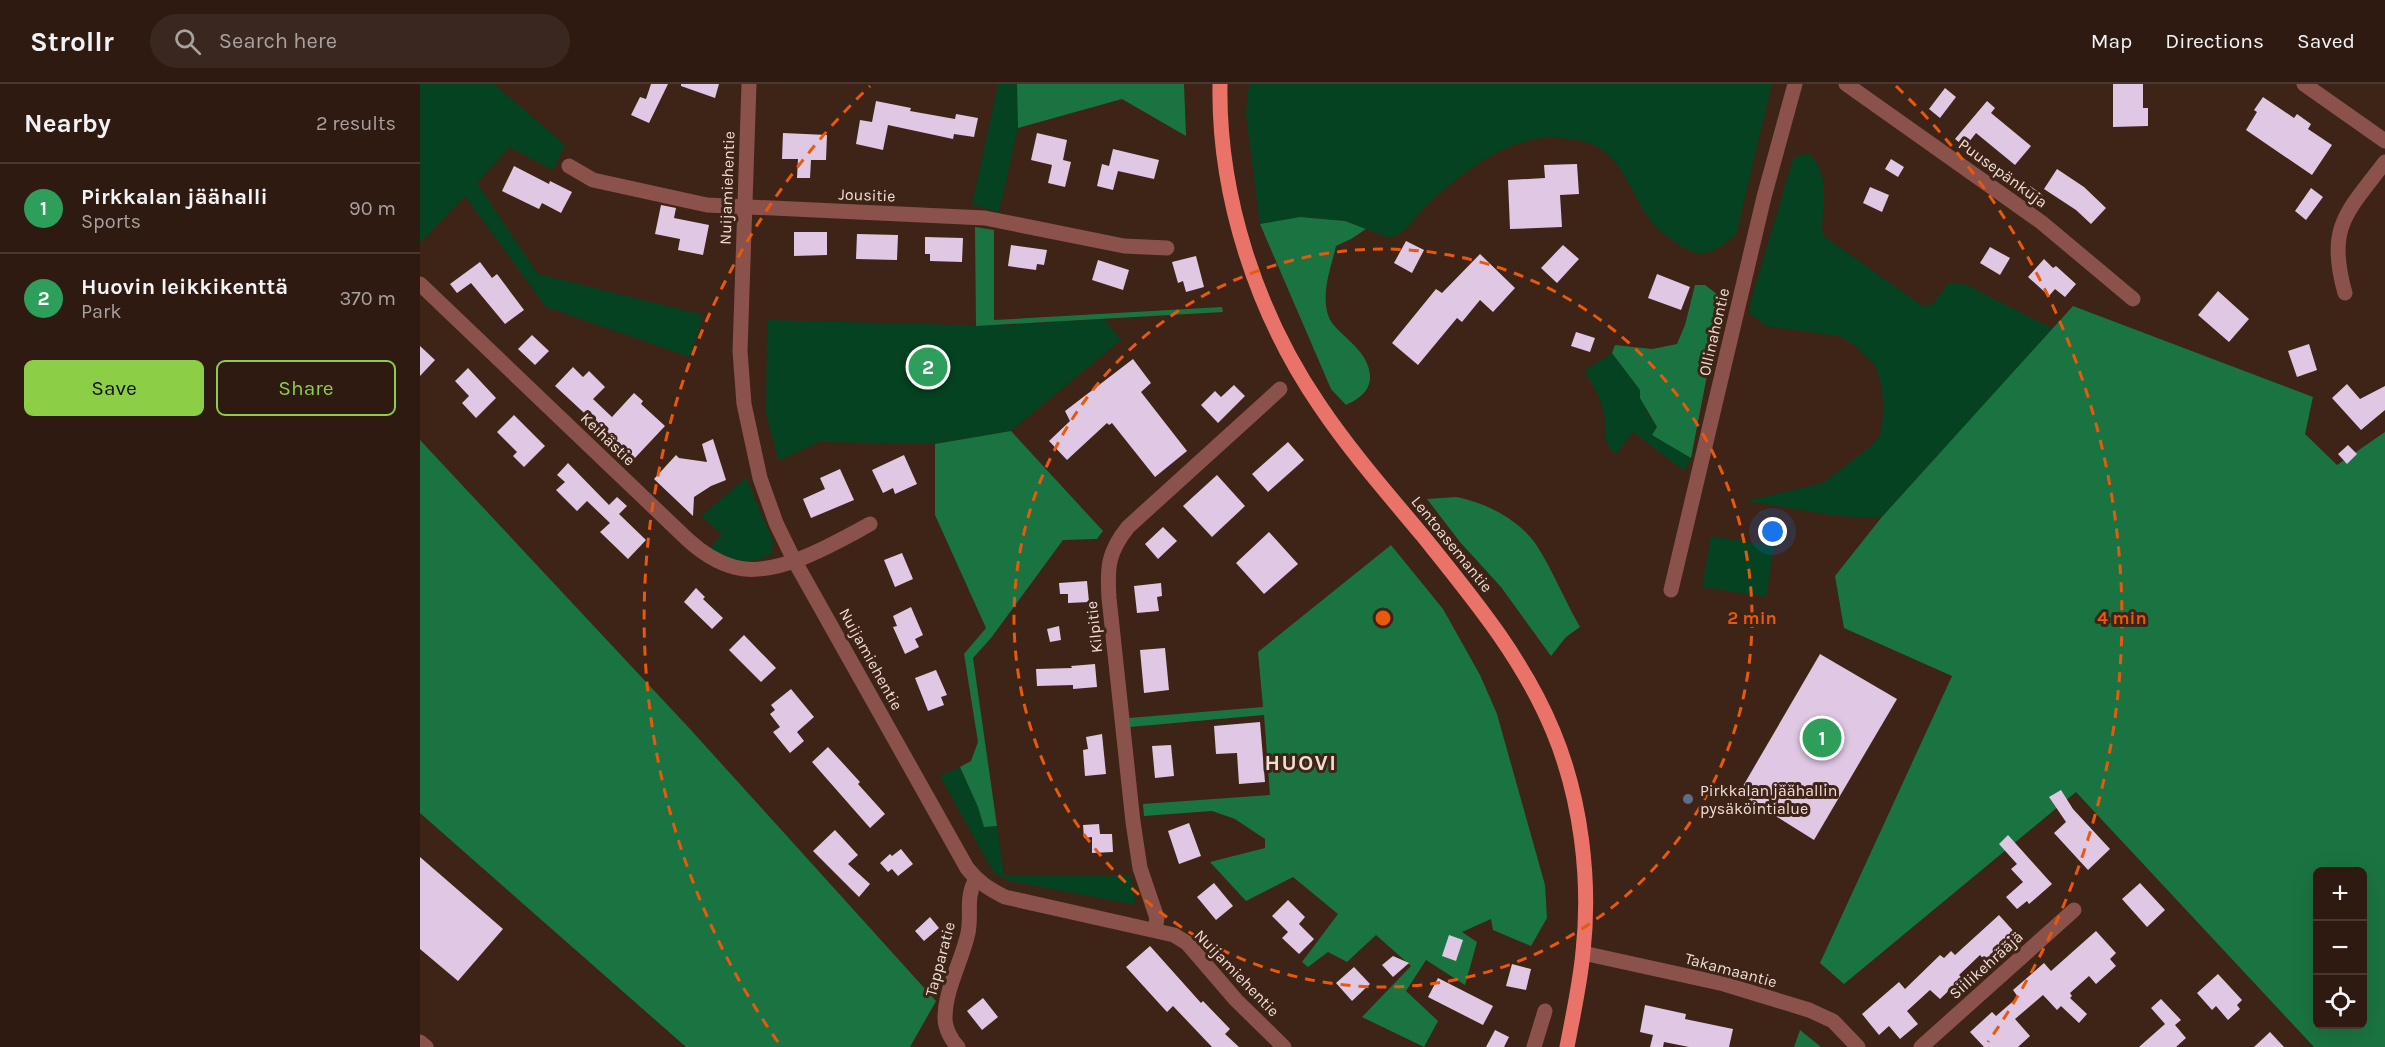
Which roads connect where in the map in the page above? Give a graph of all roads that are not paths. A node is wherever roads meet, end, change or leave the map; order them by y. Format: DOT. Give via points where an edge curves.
graph roads {
  1 [pos="749,84"];
  2 [pos="1220,84"];
  3 [pos="1795,84"];
  4 [pos="1846,84"];
  5 [pos="2304,84"];
  6 [pos="2385,141"];
  7 [pos="2385,162"];
  8 [pos="569,166"];
  9 [pos="744,208"];
  10 [pos="1167,248"];
  11 [pos="420,284"];
  12 [pos="2345,293"];
  13 [pos="2133,299"];
  14 [pos="1280,389"];
  15 [pos="870,524"];
  16 [pos="794,560"];
  17 [pos="1671,590"];
  18 [pos="976,879"];
  19 [pos="2074,910"];
  20 [pos="1155,930"];
  21 [pos="1583,953"];
  22 [pos="1545,1011"];
  23 [pos="420,1042"];
  24 [pos="426,1047"];
  25 [pos="958,1047"];
  26 [pos="1284,1047"];
  27 [pos="1534,1047"];
  28 [pos="1568,1047"];
  29 [pos="1857,1047"];
  30 [pos="1921,1047"];
  1 -- 9 [label="street, Nuijamiehentie"];
  2 -- 21 [label="main road, Lentoasemantie" via="1225,154 1241,234 1290,356 1333,424 1493,624 1554,732 1584,853"];
  3 -- 17 [label="street, Ollinahontie" via="1761,209"];
  4 -- 13 [label="street, Puusepänkuja" via="2041,222"];
  5 -- 6 [label="street"];
  7 -- 12 [label="street" via="2352,204 2338,235 2338,270"];
  8 -- 9 [label="street, Jousitie" via="593,180 707,206"];
  9 -- 10 [label="street, Jousitie" via="985,218 1124,246"];
  9 -- 16 [label="street, Nuijamiehentie" via="740,351 746,417 765,493"];
  11 -- 16 [label="street, Keihästie" via="706,555 737,568 773,566"];
  14 -- 20 [label="street, Kilpitie" via="1128,528 1113,549 1109,563 1109,598 1133,822 1140,868 1157,918"];
  15 -- 16 [label="street, Keihästie"];
  16 -- 18 [label="street, Nuijamiehentie"];
  18 -- 20 [label="street, Nuijamiehentie" via="1005,897"];
  18 -- 25 [label="street, Tapparatie" via="969,890 968,934 945,1016"];
  19 -- 30 [label="street, Siilikehrääjä"];
  20 -- 26 [label="street, Nuijamiehentie" via="1187,943 1236,1000"];
  21 -- 28 [label="main road, Lentoasemantie"];
  21 -- 29 [label="street, Takamaantie" via="1724,984 1809,1010 1833,1021"];
  22 -- 27 [label="street"];
  23 -- 24 [label="street"];
}
